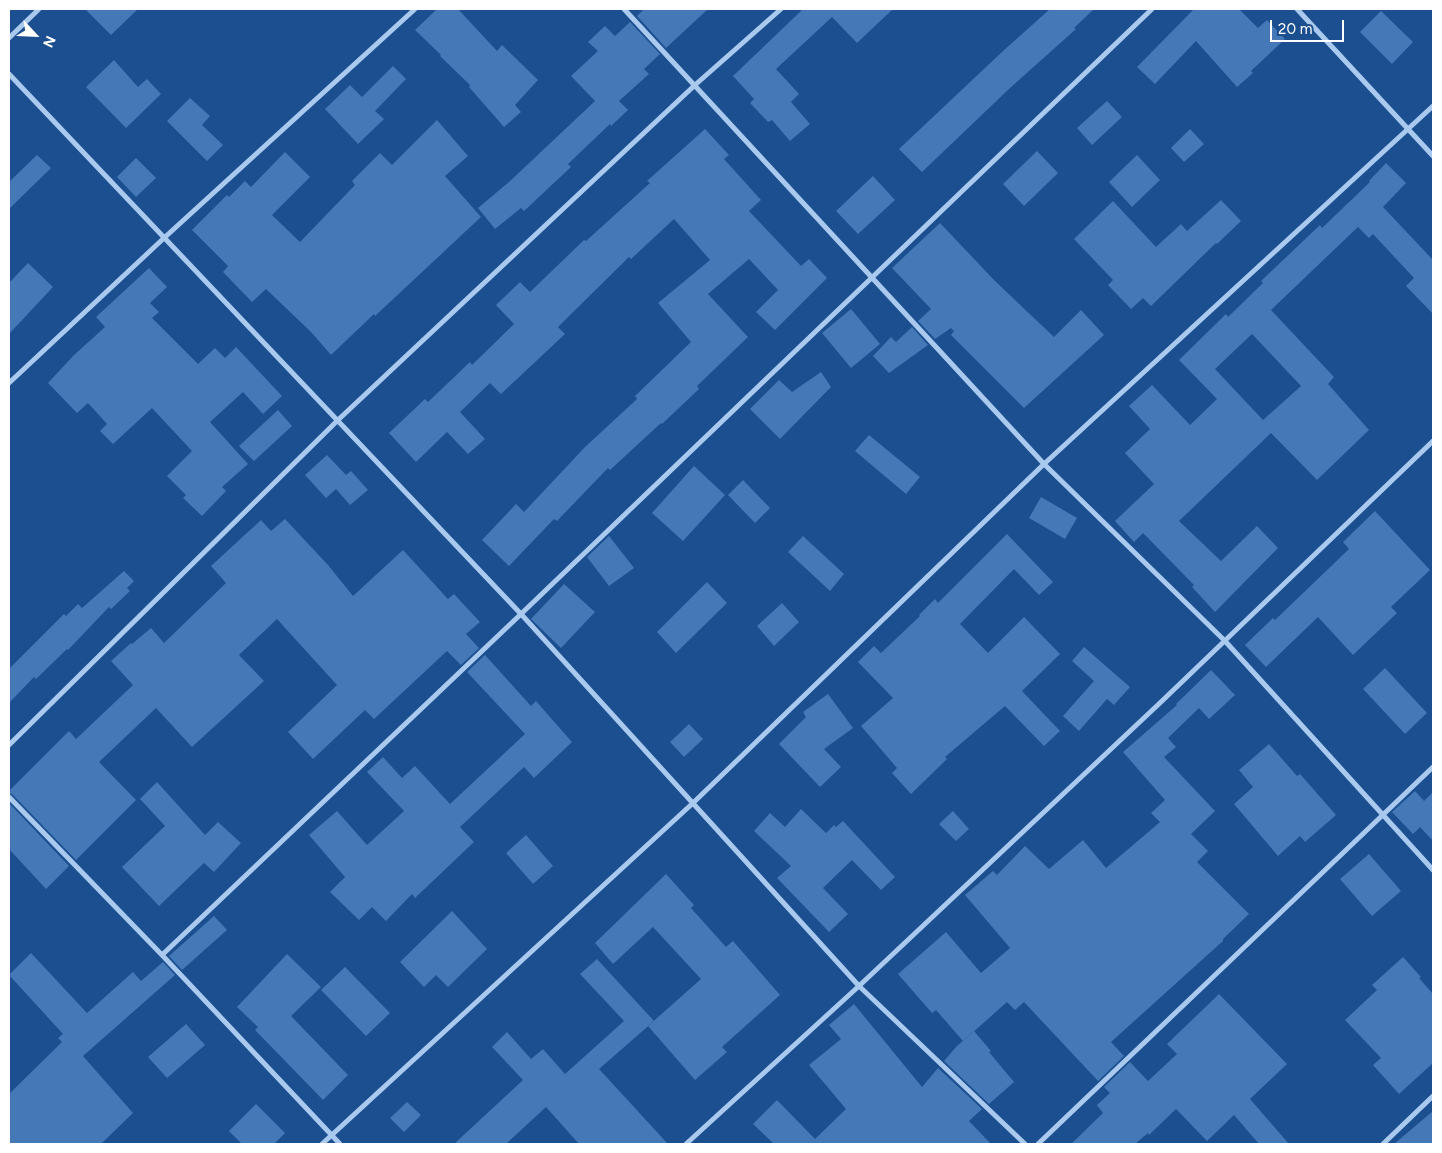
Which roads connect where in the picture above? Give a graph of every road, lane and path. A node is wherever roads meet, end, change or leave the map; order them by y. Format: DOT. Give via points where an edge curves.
graph roads {
  1 [pos="39,9"];
  2 [pos="415,9"];
  3 [pos="624,9"];
  4 [pos="781,9"];
  5 [pos="1152,9"];
  6 [pos="1297,9"];
  7 [pos="9,38"];
  8 [pos="9,74"];
  9 [pos="695,85"];
  10 [pos="1433,106"];
  11 [pos="1409,130"];
  12 [pos="1433,156"];
  13 [pos="164,238"];
  14 [pos="870,277"];
  15 [pos="9,384"];
  16 [pos="338,420"];
  17 [pos="1433,441"];
  18 [pos="1044,464"];
  19 [pos="521,614"];
  20 [pos="1225,641"];
  21 [pos="9,745"];
  22 [pos="1433,767"];
  23 [pos="9,797"];
  24 [pos="693,803"];
  25 [pos="1383,814"];
  26 [pos="1433,870"];
  27 [pos="162,955"];
  28 [pos="859,986"];
  29 [pos="1433,1096"];
  30 [pos="331,1135"];
  31 [pos="322,1144"];
  32 [pos="340,1144"];
  33 [pos="686,1144"];
  34 [pos="1025,1144"];
  35 [pos="1038,1144"];
  36 [pos="1383,1144"];
  1 -- 7 [label="street"];
  2 -- 13 [label="street"];
  3 -- 9 [label="street"];
  4 -- 9 [label="street"];
  5 -- 14 [label="street"];
  6 -- 11 [label="street"];
  8 -- 13 [label="street"];
  9 -- 14 [label="street"];
  9 -- 16 [label="street"];
  10 -- 11 [label="street"];
  11 -- 12 [label="street"];
  11 -- 18 [label="street"];
  13 -- 15 [label="street"];
  13 -- 16 [label="street"];
  14 -- 18 [label="street"];
  14 -- 19 [label="street"];
  16 -- 19 [label="street"];
  16 -- 21 [label="street"];
  17 -- 20 [label="street"];
  18 -- 20 [label="street"];
  18 -- 24 [label="street"];
  19 -- 24 [label="street"];
  19 -- 27 [label="street"];
  20 -- 25 [label="street"];
  20 -- 28 [label="street"];
  22 -- 25 [label="street"];
  23 -- 27 [label="street"];
  24 -- 28 [label="street"];
  24 -- 30 [label="street"];
  25 -- 26 [label="street"];
  25 -- 35 [label="street"];
  27 -- 30 [label="street"];
  28 -- 33 [label="street"];
  28 -- 34 [label="street"];
  29 -- 36 [label="street"];
  30 -- 31 [label="street"];
  30 -- 32 [label="street"];
}
